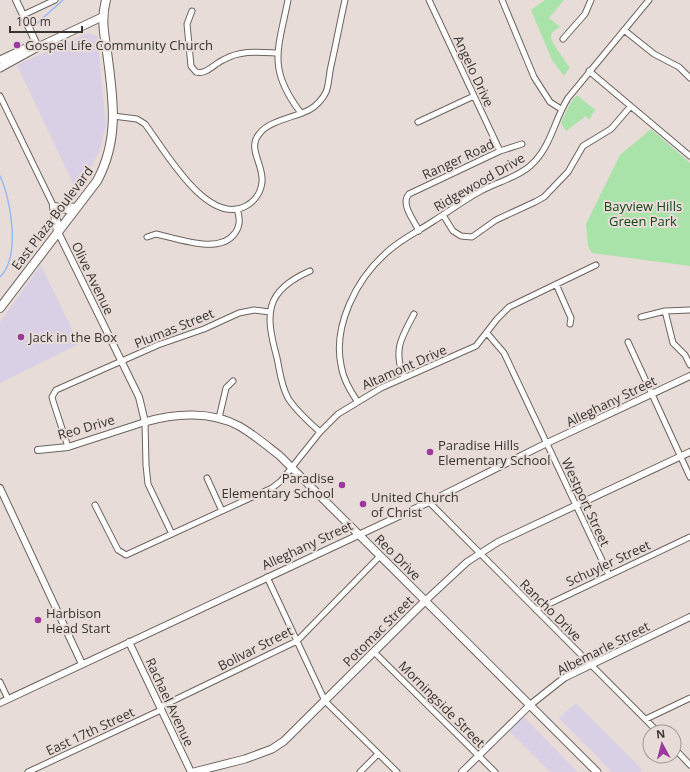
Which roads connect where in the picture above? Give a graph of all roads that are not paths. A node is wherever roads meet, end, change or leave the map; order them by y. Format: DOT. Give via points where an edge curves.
graph roads {
  1 [pos="16,0"];
  2 [pos="55,0"];
  3 [pos="106,0"];
  4 [pos="288,0"];
  5 [pos="345,0"];
  6 [pos="429,0"];
  7 [pos="502,0"];
  8 [pos="591,0"];
  9 [pos="649,0"];
  10 [pos="192,11"];
  11 [pos="23,16"];
  12 [pos="102,17"];
  13 [pos="624,30"];
  14 [pos="563,39"];
  15 [pos="38,47"];
  16 [pos="277,53"];
  17 [pos="0,60"];
  18 [pos="0,68"];
  19 [pos="589,71"];
  20 [pos="690,78"];
  21 [pos="0,96"];
  22 [pos="474,96"];
  23 [pos="630,107"];
  24 [pos="561,109"];
  25 [pos="301,114"];
  26 [pos="113,116"];
  27 [pos="418,122"];
  28 [pos="522,144"];
  29 [pos="500,151"];
  30 [pos="690,156"];
  31 [pos="54,207"];
  32 [pos="77,207"];
  33 [pos="237,209"];
  34 [pos="443,215"];
  35 [pos="419,230"];
  36 [pos="58,232"];
  37 [pos="147,237"];
  38 [pos="596,265"];
  39 [pos="310,270"];
  40 [pos="556,284"];
  41 [pos="0,308"];
  42 [pos="690,310"];
  43 [pos="665,311"];
  44 [pos="270,312"];
  45 [pos="414,314"];
  46 [pos="642,316"];
  47 [pos="570,324"];
  48 [pos="487,332"];
  49 [pos="628,342"];
  50 [pos="122,361"];
  51 [pos="690,365"];
  52 [pos="690,376"];
  53 [pos="404,378"];
  54 [pos="233,381"];
  55 [pos="651,394"];
  56 [pos="356,401"];
  57 [pos="219,418"];
  58 [pos="146,422"];
  59 [pos="320,432"];
  60 [pos="547,443"];
  61 [pos="68,446"];
  62 [pos="38,450"];
  63 [pos="690,452"];
  64 [pos="680,456"];
  65 [pos="293,468"];
  66 [pos="690,477"];
  67 [pos="207,478"];
  68 [pos="0,488"];
  69 [pos="429,502"];
  70 [pos="95,505"];
  71 [pos="576,506"];
  72 [pos="222,511"];
  73 [pos="172,534"];
  74 [pos="358,534"];
  75 [pos="690,537"];
  76 [pos="480,553"];
  77 [pos="380,556"];
  78 [pos="609,575"];
  79 [pos="266,577"];
  80 [pos="425,601"];
  81 [pos="536,610"];
  82 [pos="690,617"];
  83 [pos="297,641"];
  84 [pos="129,642"];
  85 [pos="374,652"];
  86 [pos="82,664"];
  87 [pos="590,664"];
  88 [pos="0,682"];
  89 [pos="690,698"];
  90 [pos="8,699"];
  91 [pos="325,701"];
  92 [pos="0,703"];
  93 [pos="530,705"];
  94 [pos="160,709"];
  95 [pos="646,720"];
  96 [pos="650,724"];
  97 [pos="378,754"];
  98 [pos="478,755"];
  99 [pos="682,756"];
  100 [pos="690,765"];
  101 [pos="28,772"];
  102 [pos="190,772"];
  103 [pos="194,772"];
  104 [pos="360,772"];
  105 [pos="397,772"];
  106 [pos="462,772"];
  107 [pos="494,772"];
  108 [pos="597,772"];
  1 -- 11 [label="street"];
  2 -- 11 [label="street"];
  3 -- 12 [label="main road, East Plaza Boulevard"];
  4 -- 16 [label="street"];
  5 -- 25 [label="street" via="326,92 317,104"];
  6 -- 22 [label="street, Angelo Drive"];
  7 -- 24 [label="street" via="534,78 550,102"];
  8 -- 14 [label="street" via="585,14"];
  9 -- 13 [label="street, Ridgewood Drive"];
  10 -- 16 [label="street" via="187,24 191,66 196,72 204,73 223,60 240,53"];
  11 -- 15 [label="street"];
  12 -- 15 [label="main road"];
  12 -- 26 [label="main road, East Plaza Boulevard"];
  13 -- 19 [label="street, Ridgewood Drive"];
  13 -- 20 [label="street" via="654,54 679,67"];
  15 -- 17 [label="main road" via="30,46"];
  15 -- 18 [label="main road"];
  16 -- 25 [label="street" via="282,85"];
  19 -- 23 [label="street"];
  19 -- 24 [label="street, Ridgewood Drive" via="571,92"];
  21 -- 31 [label="street"];
  22 -- 27 [label="street"];
  22 -- 29 [label="street, Angelo Drive"];
  23 -- 30 [label="street" via="641,113"];
  23 -- 34 [label="street" via="610,129 583,146 565,175 544,197 496,220 472,237 453,232"];
  24 -- 34 [label="street, Ridgewood Drive" via="545,148 529,167 512,178 479,192"];
  25 -- 33 [label="street" via="267,127 258,135 254,148 262,173 262,185 253,200"];
  26 -- 32 [label="main road, East Plaza Boulevard" via="112,143 108,158 97,180"];
  26 -- 33 [label="street" via="137,118 149,129 188,184 220,208"];
  28 -- 29 [label="street, Ranger Road"];
  29 -- 35 [label="street, Ranger Road" via="409,194 405,198 405,204"];
  31 -- 32 [label="main road"];
  31 -- 36 [label="main road"];
  32 -- 36 [label="main road, East Plaza Boulevard"];
  33 -- 37 [label="street" via="240,217 236,231 226,243 214,246 156,234"];
  34 -- 35 [label="street, Ridgewood Drive"];
  35 -- 56 [label="street, Ridgewood Drive" via="386,252 376,263 359,287 345,317 340,338 340,359 344,378"];
  36 -- 41 [label="main road, East Plaza Boulevard"];
  36 -- 50 [label="street, Olive Avenue"];
  38 -- 40 [label="street, Altamont Drive"];
  39 -- 44 [label="street" via="282,287"];
  40 -- 47 [label="street" via="571,318"];
  40 -- 48 [label="street, Altamont Drive" via="504,311"];
  42 -- 43 [label="street"];
  43 -- 46 [label="street"];
  43 -- 51 [label="street" via="673,343 685,355"];
  44 -- 50 [label="street, Plumas Street" via="239,312 204,329"];
  44 -- 59 [label="street" via="271,339 283,386 294,407"];
  45 -- 53 [label="street" via="398,348"];
  48 -- 53 [label="street, Altamont Drive" via="476,346"];
  48 -- 60 [label="street, Westport Street" via="504,353"];
  49 -- 55 [label="street"];
  50 -- 58 [label="street, Olive Avenue" via="139,397"];
  50 -- 61 [label="street, Plumas Street" via="56,390 52,397"];
  52 -- 55 [label="street, Alleghany Street"];
  53 -- 56 [label="street, Altamont Drive"];
  54 -- 57 [label="street" via="226,388"];
  55 -- 60 [label="street, Alleghany Street"];
  55 -- 64 [label="street"];
  56 -- 59 [label="street, Altamont Drive"];
  57 -- 58 [label="main road, Reo Drive" via="182,415"];
  57 -- 65 [label="main road, Reo Drive" via="246,431"];
  58 -- 61 [label="street, Reo Drive"];
  58 -- 73 [label="street, Olive Avenue" via="148,484"];
  59 -- 65 [label="street, Altamont Drive"];
  60 -- 69 [label="street, Alleghany Street"];
  60 -- 71 [label="street, Westport Street"];
  61 -- 62 [label="street, Reo Drive"];
  63 -- 64 [label="street, Potomac Street"];
  64 -- 66 [label="street"];
  64 -- 71 [label="street, Potomac Street"];
  65 -- 72 [label="street, Altamont Drive" via="272,488"];
  65 -- 74 [label="main road, Reo Drive"];
  67 -- 72 [label="street"];
  68 -- 86 [label="street"];
  69 -- 74 [label="street, Alleghany Street"];
  69 -- 76 [label="street, Rancho Drive"];
  70 -- 73 [label="street, Altamont Drive" via="118,550 123,554 126,555"];
  71 -- 76 [label="street, Potomac Street"];
  71 -- 78 [label="street, Westport Street"];
  72 -- 73 [label="street, Altamont Drive"];
  74 -- 77 [label="main road, Reo Drive"];
  74 -- 79 [label="street, Alleghany Street"];
  75 -- 78 [label="street, Schuyler Street"];
  76 -- 80 [label="street, Potomac Street"];
  76 -- 81 [label="street, Rancho Drive"];
  77 -- 80 [label="main road, Reo Drive"];
  77 -- 83 [label="street, Bolivar Street"];
  78 -- 81 [label="street, Schuyler Street"];
  79 -- 83 [label="street"];
  79 -- 84 [label="street, Alleghany Street"];
  80 -- 85 [label="main road, Potomac Street"];
  80 -- 93 [label="main road, Reo Drive"];
  81 -- 87 [label="street, Rancho Drive"];
  82 -- 87 [label="street, Albemarle Street"];
  83 -- 91 [label="street"];
  83 -- 94 [label="street, Bolivar Street"];
  84 -- 86 [label="street, Alleghany Street"];
  84 -- 94 [label="street, Rachael Avenue"];
  85 -- 91 [label="main road, Potomac Street"];
  85 -- 98 [label="street, Morningside Street"];
  86 -- 90 [label="street, Alleghany Street"];
  87 -- 93 [label="street, Albemarle Street" via="564,678"];
  87 -- 95 [label="street, Rancho Drive"];
  88 -- 90 [label="street"];
  89 -- 95 [label="street"];
  90 -- 92 [label="street, Alleghany Street"];
  91 -- 97 [label="street"];
  91 -- 103 [label="main road, Potomac Street" via="292,735 272,749 240,761"];
  93 -- 98 [label="street, Albemarle Street"];
  93 -- 108 [label="main road, Reo Drive"];
  94 -- 101 [label="street, East 17th Street"];
  94 -- 102 [label="street, Rachael Avenue"];
  95 -- 96 [label="street, Rancho Drive"];
  97 -- 104 [label="street"];
  97 -- 105 [label="street"];
  98 -- 106 [label="street, Albemarle Street"];
  98 -- 107 [label="street, Morningside Street"];
  99 -- 100 [label="street"];
}
